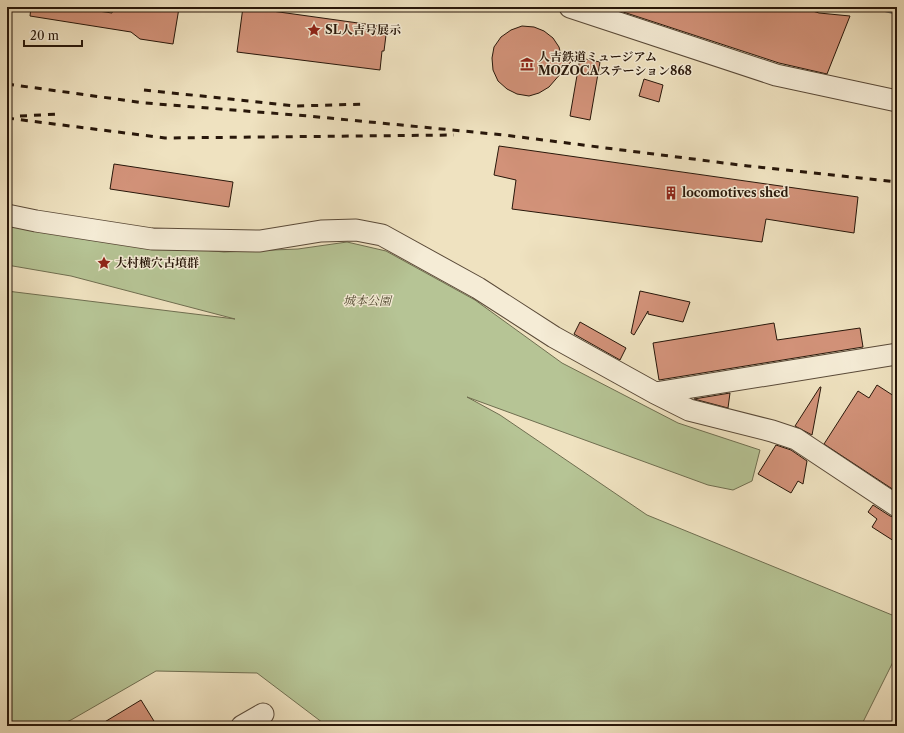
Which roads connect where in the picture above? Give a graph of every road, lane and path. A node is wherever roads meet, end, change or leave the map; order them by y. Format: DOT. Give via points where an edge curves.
graph roads {
  1 [pos="570,7"];
  2 [pos="897,101"];
  3 [pos="7,215"];
  4 [pos="897,354"];
  5 [pos="655,393"];
  6 [pos="897,506"];
  7 [pos="263,714"];
  8 [pos="242,726"];
  1 -- 2 [label="street" via="776,75"];
  3 -- 5 [label="street" via="152,239 260,241 321,231 349,230 382,235 478,288 554,337"];
  4 -- 5 [label="street"];
  5 -- 6 [label="street" via="688,410 796,439"];
  7 -- 8 [label="street"];
}
